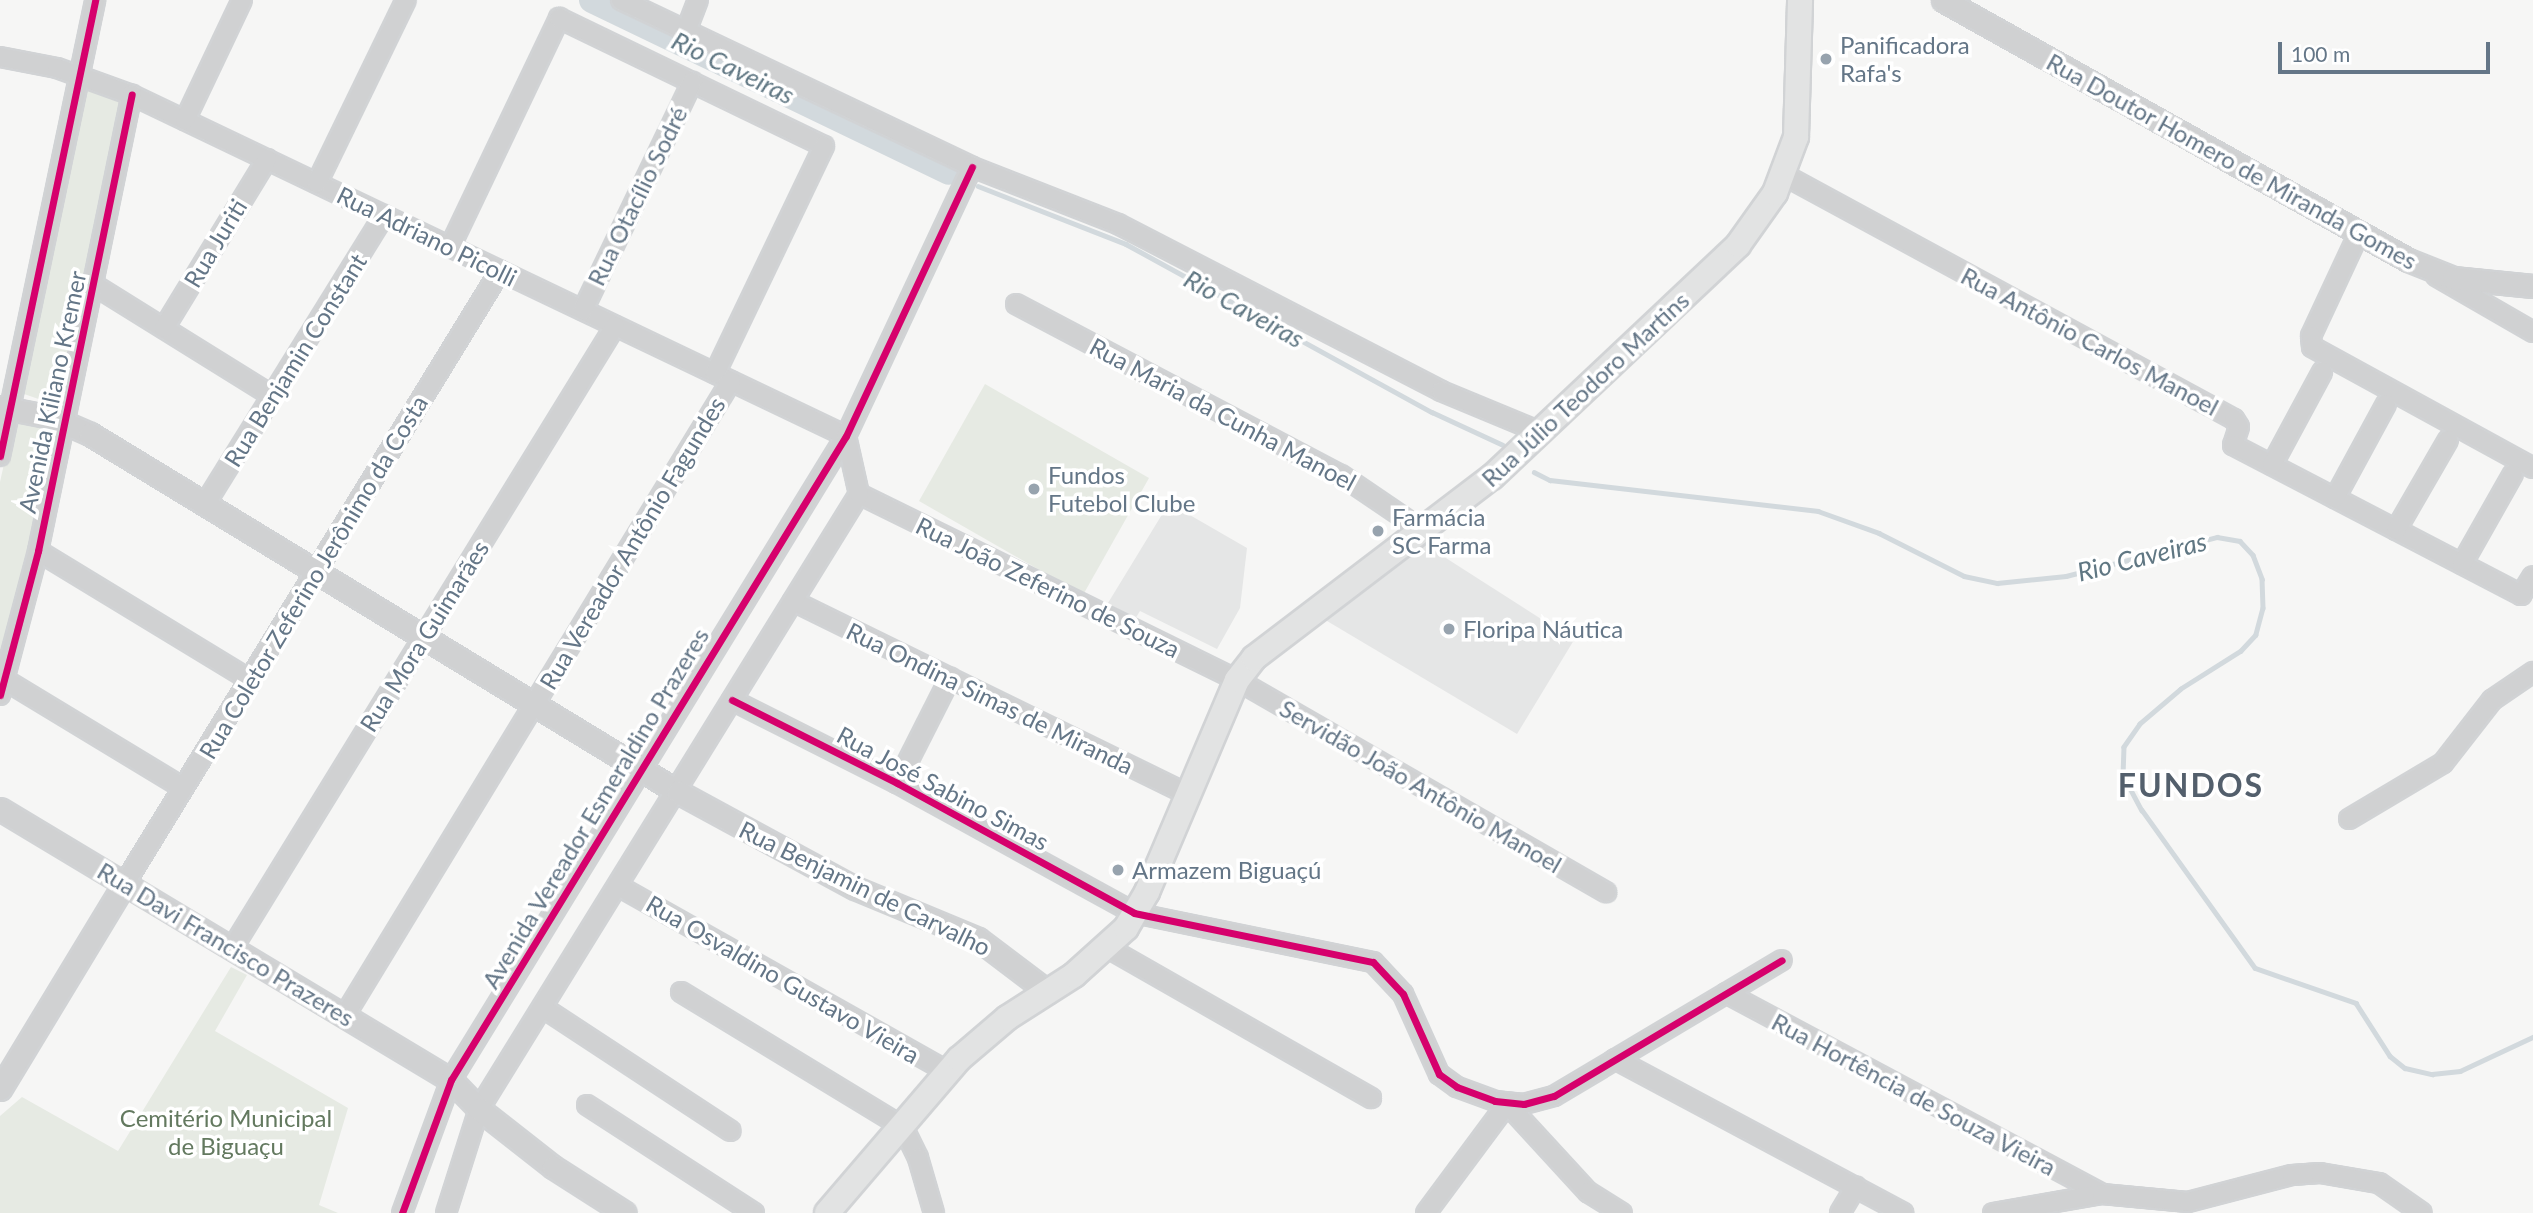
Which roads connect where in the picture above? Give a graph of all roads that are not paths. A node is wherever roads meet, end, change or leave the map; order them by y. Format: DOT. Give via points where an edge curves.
graph roads {
  1 [pos="95,0"];
  2 [pos="242,0"];
  3 [pos="406,0"];
  4 [pos="621,0"];
  5 [pos="698,0"];
  6 [pos="1800,0"];
  7 [pos="1943,0"];
  8 [pos="686,31"];
  9 [pos="0,57"];
  10 [pos="79,75"];
  11 [pos="692,82"];
  12 [pos="132,95"];
  13 [pos="186,120"];
  14 [pos="267,159"];
  15 [pos="972,167"];
  16 [pos="1784,175"];
  17 [pos="317,183"];
  18 [pos="384,215"];
  19 [pos="2359,233"];
  20 [pos="450,247"];
  21 [pos="2425,268"];
  22 [pos="500,271"];
  23 [pos="94,285"];
  24 [pos="2533,286"];
  25 [pos="1016,304"];
  26 [pos="583,310"];
  27 [pos="615,326"];
  28 [pos="164,328"];
  29 [pos="2533,332"];
  30 [pos="2322,372"];
  31 [pos="723,377"];
  32 [pos="272,396"];
  33 [pos="2386,404"];
  34 [pos="5,408"];
  35 [pos="65,422"];
  36 [pos="1540,432"];
  37 [pos="846,436"];
  38 [pos="2448,440"];
  39 [pos="0,456"];
  40 [pos="2272,465"];
  41 [pos="2533,468"];
  42 [pos="2513,474"];
  43 [pos="859,494"];
  44 [pos="2335,498"];
  45 [pos="205,504"];
  46 [pos="2396,530"];
  47 [pos="1424,531"];
  48 [pos="38,551"];
  49 [pos="2462,564"];
  50 [pos="316,572"];
  51 [pos="2533,576"];
  52 [pos="793,601"];
  53 [pos="424,638"];
  54 [pos="2533,672"];
  55 [pos="950,678"];
  56 [pos="250,680"];
  57 [pos="1237,680"];
  58 [pos="3,687"];
  59 [pos="732,700"];
  60 [pos="534,705"];
  61 [pos="640,769"];
  62 [pos="897,783"];
  63 [pos="183,788"];
  64 [pos="678,792"];
  65 [pos="1187,794"];
  66 [pos="0,808"];
  67 [pos="2349,819"];
  68 [pos="125,883"];
  69 [pos="620,887"];
  70 [pos="1606,892"];
  71 [pos="1135,913"];
  72 [pos="233,947"];
  73 [pos="1108,948"];
  74 [pos="1782,960"];
  75 [pos="681,992"];
  76 [pos="1048,992"];
  77 [pos="1726,993"];
  78 [pos="545,1009"];
  79 [pos="345,1015"];
  80 [pos="1615,1059"];
  81 [pos="946,1071"];
  82 [pos="451,1080"];
  83 [pos="0,1089"];
  84 [pos="1371,1098"];
  85 [pos="1507,1104"];
  86 [pos="587,1105"];
  87 [pos="479,1109"];
  88 [pos="903,1127"];
  89 [pos="731,1131"];
  90 [pos="1856,1186"];
  91 [pos="2102,1194"];
  92 [pos="2190,1207"];
  93 [pos="402,1213"];
  94 [pos="446,1213"];
  95 [pos="625,1213"];
  96 [pos="754,1213"];
  97 [pos="827,1213"];
  98 [pos="934,1213"];
  99 [pos="1426,1213"];
  100 [pos="1622,1213"];
  101 [pos="1840,1213"];
  102 [pos="1903,1213"];
  103 [pos="1993,1213"];
  104 [pos="2422,1213"];
  1 -- 10 [label="street, Avenida Kiliano Kremer"];
  2 -- 13 [label="street"];
  3 -- 17 [label="street"];
  4 -- 8 [label="street"];
  5 -- 8 [label="street"];
  6 -- 16 [label="main road, Rua Júlio Teodoro Martins" via="1798,118"];
  7 -- 19 [label="street, Rua Doutor Homero de Miranda Gomes"];
  8 -- 15 [label="street"];
  9 -- 10 [label="street, Rua Adriano Picolli"];
  10 -- 12 [label="street, Rua Adriano Picolli"];
  10 -- 34 [label="street, Avenida Kiliano Kremer"];
  11 -- 20 [label="street" via="559,18"];
  11 -- 26 [label="street, Rua Otacílio Sodré"];
  11 -- 31 [label="street, Rua Vereador Antônio Fagundes" via="824,146"];
  12 -- 13 [label="street, Rua Adriano Picolli"];
  12 -- 23 [label="street, Avenida Kiliano Kremer"];
  13 -- 14 [label="street, Rua Adriano Picolli"];
  14 -- 17 [label="street, Rua Adriano Picolli"];
  14 -- 28 [label="street, Rua Juriti"];
  15 -- 36 [label="street" via="1118,224 1453,396"];
  15 -- 37 [label="street, Avenida Vereador Esmeraldino Prazeres"];
  16 -- 36 [label="main road, Rua Júlio Teodoro Martins" via="1738,245"];
  16 -- 40 [label="street, Rua Antônio Carlos Manoel" via="2234,419 2239,427 2233,445"];
  17 -- 18 [label="street, Rua Adriano Picolli"];
  18 -- 20 [label="street, Rua Adriano Picolli"];
  18 -- 32 [label="street, Rua Benjamin Constant"];
  19 -- 21 [label="street, Rua Doutor Homero de Miranda Gomes"];
  19 -- 41 [label="street" via="2311,336 2312,347"];
  20 -- 22 [label="street, Rua Adriano Picolli"];
  21 -- 24 [label="street, Rua Doutor Homero de Miranda Gomes" via="2453,278"];
  21 -- 29 [label="street"];
  22 -- 26 [label="street, Rua Adriano Picolli"];
  22 -- 50 [label="street, Rua Coletor Zeferino Jerônimo da Costa"];
  23 -- 28 [label="street"];
  23 -- 35 [label="street, Avenida Kiliano Kremer"];
  25 -- 47 [label="street, Rua Maria da Cunha Manoel" via="1341,475"];
  26 -- 27 [label="street, Rua Adriano Picolli"];
  27 -- 31 [label="street, Rua Adriano Picolli"];
  27 -- 53 [label="street, Rua Mora Guimarães"];
  28 -- 32 [label="street"];
  30 -- 40 [label="street"];
  31 -- 37 [label="street, Rua Adriano Picolli"];
  31 -- 60 [label="street, Rua Vereador Antônio Fagundes"];
  32 -- 45 [label="street, Rua Benjamin Constant"];
  33 -- 44 [label="street"];
  34 -- 35 [label="street, Rua Benjamin de Carvalho"];
  34 -- 39 [label="street, Avenida Kiliano Kremer"];
  35 -- 45 [label="street, Rua Benjamin de Carvalho"];
  35 -- 48 [label="street, Avenida Kiliano Kremer"];
  36 -- 47 [label="main road, Rua Júlio Teodoro Martins"];
  37 -- 43 [label="street"];
  37 -- 61 [label="street, Avenida Vereador Esmeraldino Prazeres"];
  38 -- 46 [label="street"];
  40 -- 44 [label="street, Rua Antônio Carlos Manoel"];
  42 -- 49 [label="street"];
  43 -- 52 [label="street"];
  43 -- 57 [label="street, Rua João Zeferino de Souza"];
  44 -- 46 [label="street, Rua Antônio Carlos Manoel"];
  45 -- 50 [label="street, Rua Benjamin de Carvalho"];
  46 -- 49 [label="street, Rua Antônio Carlos Manoel"];
  47 -- 57 [label="main road, Rua Júlio Teodoro Martins" via="1273,642"];
  48 -- 56 [label="street"];
  48 -- 58 [label="street, Avenida Kiliano Kremer"];
  49 -- 51 [label="street, Rua Antônio Carlos Manoel" via="2521,595"];
  50 -- 53 [label="street, Rua Benjamin de Carvalho"];
  50 -- 56 [label="street, Rua Coletor Zeferino Jerônimo da Costa"];
  52 -- 55 [label="street, Rua Ondina Simas de Miranda"];
  52 -- 59 [label="street"];
  53 -- 60 [label="street, Rua Benjamin de Carvalho"];
  53 -- 72 [label="street, Rua Mora Guimarães"];
  54 -- 67 [label="street" via="2492,700 2443,763"];
  55 -- 62 [label="street"];
  55 -- 65 [label="street, Rua Ondina Simas de Miranda"];
  56 -- 63 [label="street, Rua Coletor Zeferino Jerônimo da Costa"];
  57 -- 65 [label="main road, Rua Júlio Teodoro Martins"];
  57 -- 70 [label="street, Servidão João Antônio Manoel"];
  58 -- 63 [label="street"];
  59 -- 62 [label="street, Rua José Sabino Simas"];
  59 -- 64 [label="street"];
  60 -- 61 [label="street, Rua Benjamin de Carvalho"];
  60 -- 79 [label="street, Rua Vereador Antônio Fagundes"];
  61 -- 64 [label="street, Rua Benjamin de Carvalho"];
  61 -- 82 [label="street, Avenida Vereador Esmeraldino Prazeres"];
  62 -- 71 [label="street, Rua José Sabino Simas"];
  63 -- 68 [label="street, Rua Coletor Zeferino Jerônimo da Costa"];
  64 -- 69 [label="street"];
  64 -- 76 [label="street, Rua Benjamin de Carvalho" via="855,888 978,939"];
  65 -- 71 [label="main road, Rua Júlio Teodoro Martins"];
  66 -- 68 [label="street, Rua Davi Francisco Prazeres"];
  68 -- 72 [label="street, Rua Davi Francisco Prazeres"];
  68 -- 83 [label="street"];
  69 -- 78 [label="street"];
  69 -- 81 [label="street, Rua Osvaldino Gustavo Vieira"];
  71 -- 73 [label="main road, Rua Júlio Teodoro Martins"];
  71 -- 85 [label="street, Rua José Sabino Simas" via="1373,962 1403,994 1446,1081"];
  72 -- 79 [label="street, Rua Davi Francisco Prazeres"];
  73 -- 76 [label="main road, Rua Júlio Teodoro Martins"];
  73 -- 84 [label="street"];
  74 -- 77 [label="street"];
  75 -- 88 [label="street"];
  76 -- 81 [label="main road, Rua Júlio Teodoro Martins" via="997,1026"];
  77 -- 80 [label="street"];
  77 -- 91 [label="street, Rua Hortência de Souza Vieira"];
  78 -- 87 [label="street"];
  78 -- 89 [label="street"];
  79 -- 82 [label="street, Rua Davi Francisco Prazeres"];
  80 -- 85 [label="street" via="1544,1100"];
  80 -- 90 [label="street"];
  81 -- 88 [label="main road, Rua Júlio Teodoro Martins"];
  82 -- 87 [label="street, Rua Davi Francisco Prazeres"];
  82 -- 93 [label="street, Avenida Vereador Esmeraldino Prazeres"];
  85 -- 99 [label="street"];
  85 -- 100 [label="street" via="1588,1192"];
  86 -- 96 [label="street"];
  87 -- 94 [label="street"];
  87 -- 95 [label="street, Rua Davi Francisco Prazeres" via="553,1167"];
  88 -- 97 [label="main road, Rua Júlio Teodoro Martins"];
  88 -- 98 [label="street" via="918,1158"];
  90 -- 101 [label="street"];
  90 -- 102 [label="street"];
  91 -- 92 [label="street"];
  91 -- 103 [label="street"];
  92 -- 104 [label="street" via="2292,1175 2320,1173 2379,1183"];
}
